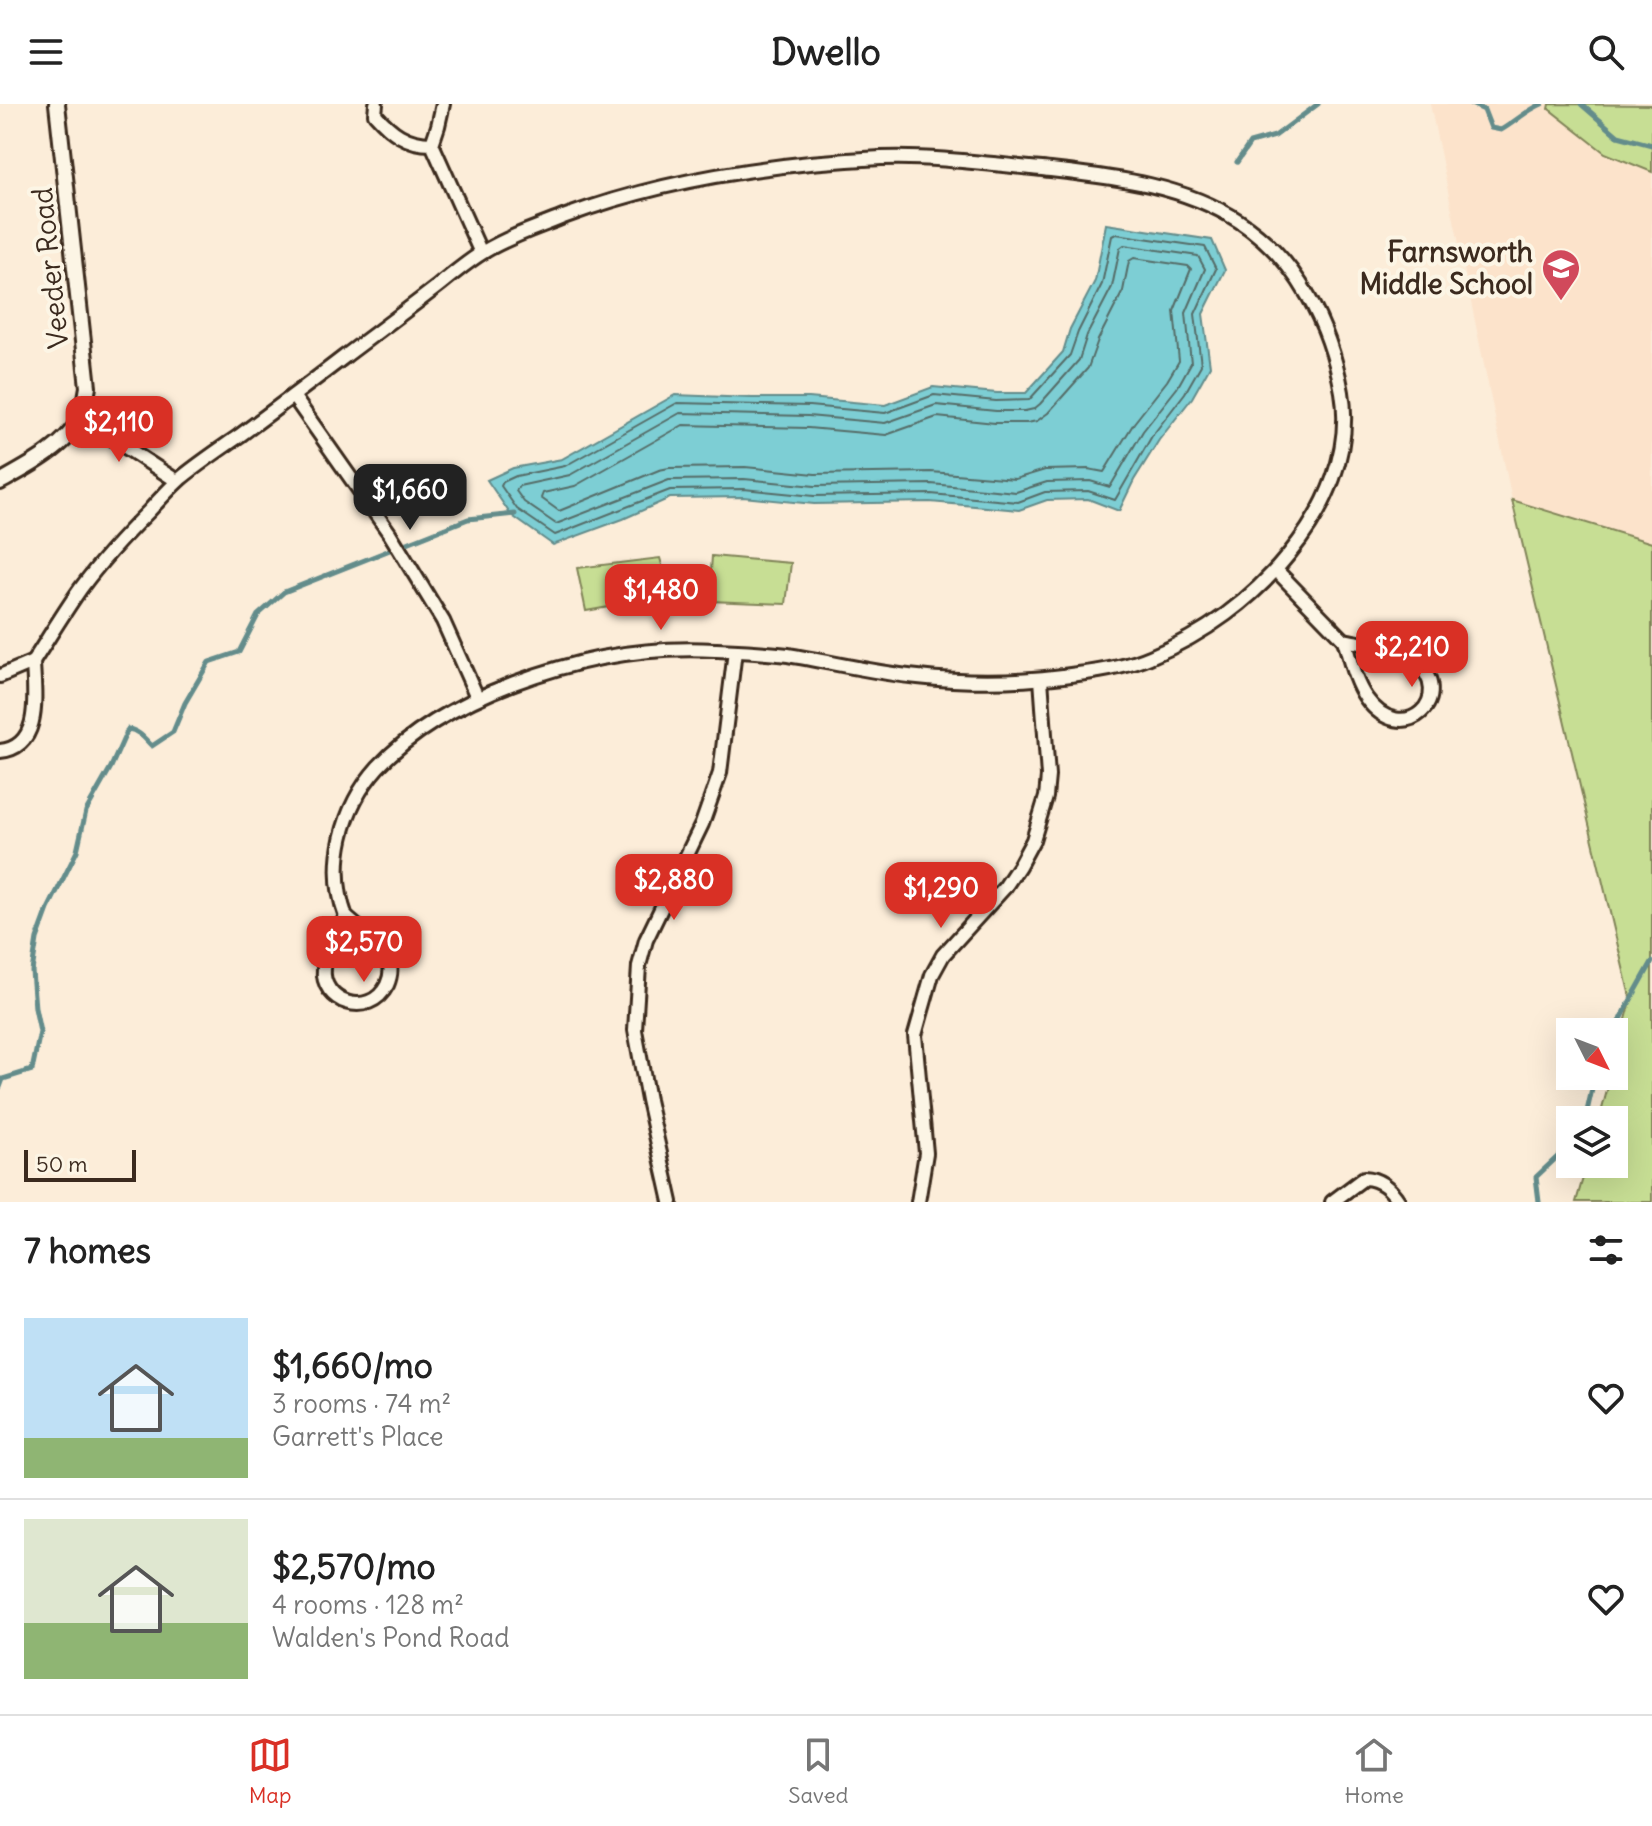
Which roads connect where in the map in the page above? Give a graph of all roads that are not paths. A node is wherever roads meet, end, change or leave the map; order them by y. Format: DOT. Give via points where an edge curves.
graph roads {
  1 [pos="57,104"];
  2 [pos="376,104"];
  3 [pos="443,104"];
  4 [pos="432,144"];
  5 [pos="481,253"];
  6 [pos="293,396"];
  7 [pos="81,418"];
  8 [pos="177,481"];
  9 [pos="0,482"];
  10 [pos="1276,570"];
  11 [pos="1344,640"];
  12 [pos="735,651"];
  13 [pos="33,662"];
  14 [pos="0,676"];
  15 [pos="1041,679"];
  16 [pos="477,697"];
  17 [pos="0,751"];
  18 [pos="346,917"];
  19 [pos="671,1202"];
  20 [pos="918,1202"];
  21 [pos="1332,1202"];
  22 [pos="1399,1202"];
  1 -- 7 [label="street, Veeder Road" via="87,370"];
  2 -- 4 [label="street" via="375,114 390,130 419,144"];
  3 -- 4 [label="street"];
  4 -- 5 [label="street"];
  5 -- 6 [label="street"];
  5 -- 10 [label="street" via="612,199 684,181 885,158 1100,175 1190,195 1239,221 1282,259 1325,330 1341,385 1341,452 1333,480 1305,535"];
  6 -- 8 [label="street"];
  6 -- 16 [label="street" via="390,534 443,621"];
  7 -- 8 [label="street"];
  7 -- 9 [label="street" via="65,440"];
  8 -- 13 [label="street" via="82,587"];
  10 -- 11 [label="street"];
  10 -- 15 [label="street" via="1232,611 1148,658 1114,669"];
  11 -- 11 [label="street" via="1400,653 1417,664 1427,675 1431,693 1422,713 1407,721 1384,715 1357,681"];
  12 -- 15 [label="street" via="909,677"];
  12 -- 16 [label="street" via="664,650 592,659"];
  12 -- 19 [label="street" via="720,773 639,966 635,1030"];
  13 -- 14 [label="street"];
  13 -- 17 [label="street" via="32,723 18,745"];
  15 -- 20 [label="street" via="1048,776 1033,840 1005,887 938,965 915,1035 926,1153"];
  16 -- 18 [label="street" via="408,740 357,793 340,841 337,877"];
  18 -- 18 [label="street" via="391,966 384,991 359,1005 335,995 323,969"];
  21 -- 22 [label="street" via="1364,1178 1382,1183"];
}
